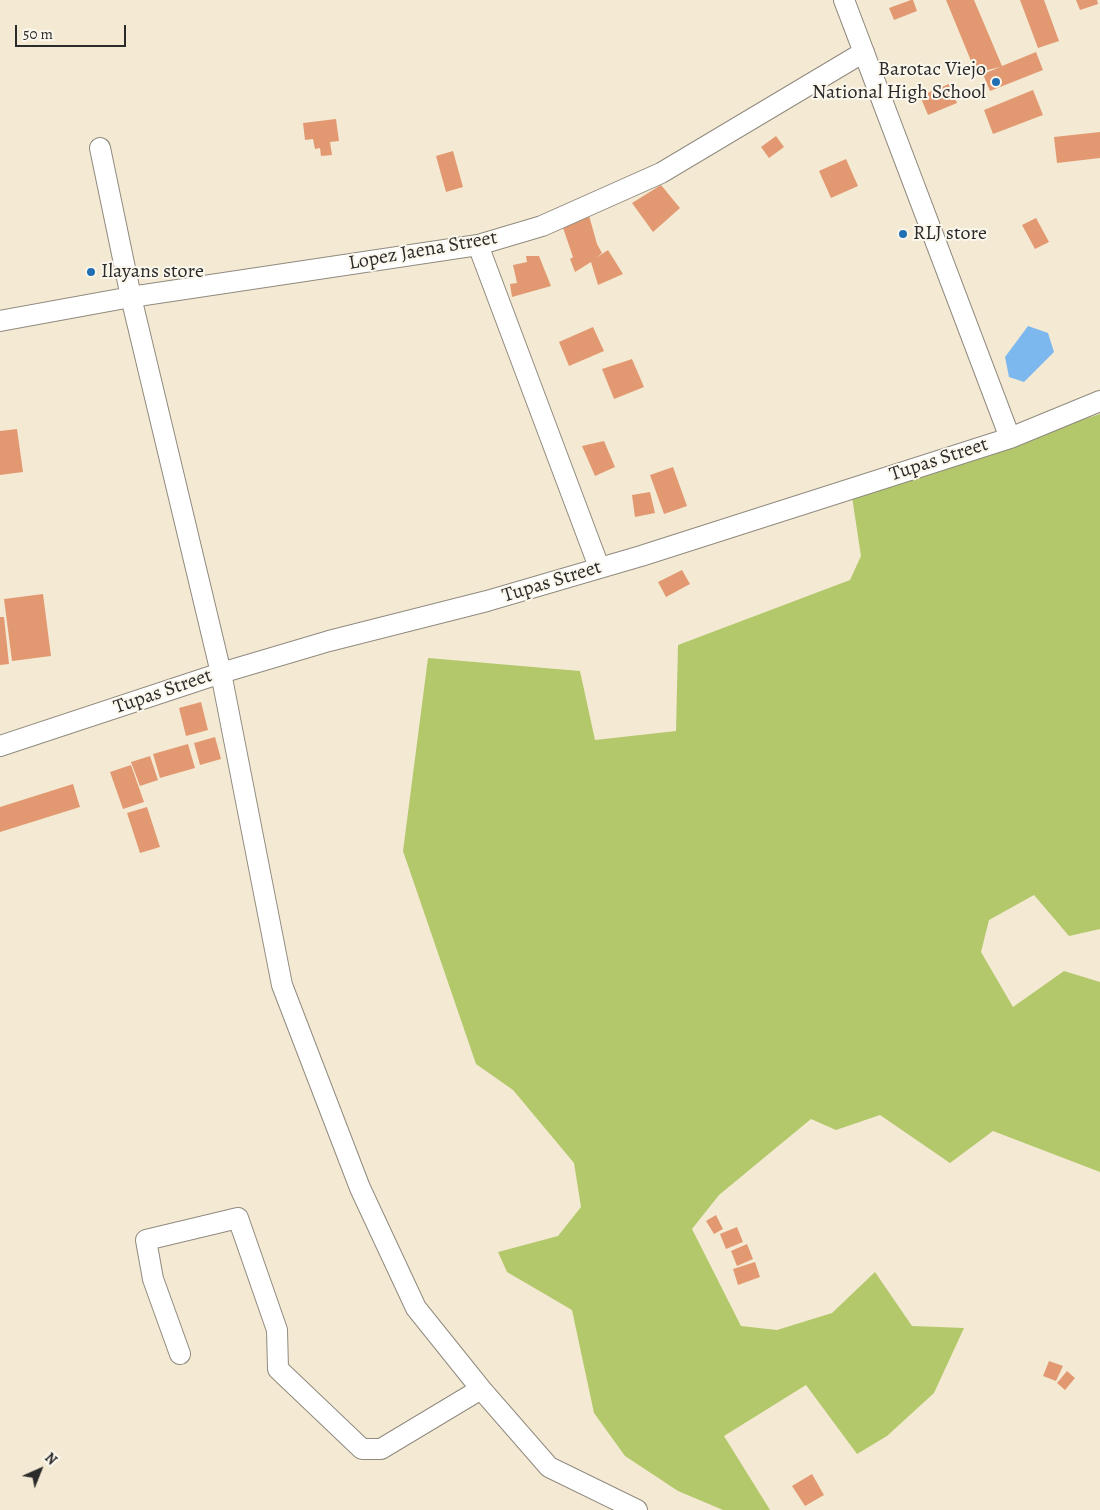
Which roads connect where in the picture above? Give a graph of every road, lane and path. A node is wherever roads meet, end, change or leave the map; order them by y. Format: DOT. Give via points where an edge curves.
graph roads {
  1 [pos="844,0"];
  2 [pos="864,52"];
  3 [pos="100,148"];
  4 [pos="478,245"];
  5 [pos="131,297"];
  6 [pos="0,321"];
  7 [pos="1100,401"];
  8 [pos="1010,438"];
  9 [pos="599,567"];
  10 [pos="221,673"];
  11 [pos="0,746"];
  12 [pos="180,1354"];
  13 [pos="481,1389"];
  14 [pos="637,1510"];
  1 -- 2 [label="street"];
  2 -- 4 [label="street, Lopez Jaena Street" via="660,173 542,226"];
  2 -- 8 [label="street"];
  3 -- 5 [label="street"];
  4 -- 5 [label="street, Lopez Jaena Street"];
  4 -- 9 [label="street"];
  5 -- 6 [label="street, Lopez Jaena Street"];
  5 -- 10 [label="street"];
  7 -- 8 [label="street, Tupas Street"];
  8 -- 9 [label="street, Tupas Street"];
  9 -- 10 [label="street, Tupas Street"];
  10 -- 11 [label="street, Tupas Street"];
  10 -- 13 [label="street" via="282,984 360,1188 416,1308"];
  12 -- 13 [label="street" via="153,1278 146,1240 238,1218 277,1330 278,1369 362,1449 381,1449"];
  13 -- 14 [label="street" via="549,1467"];
}
